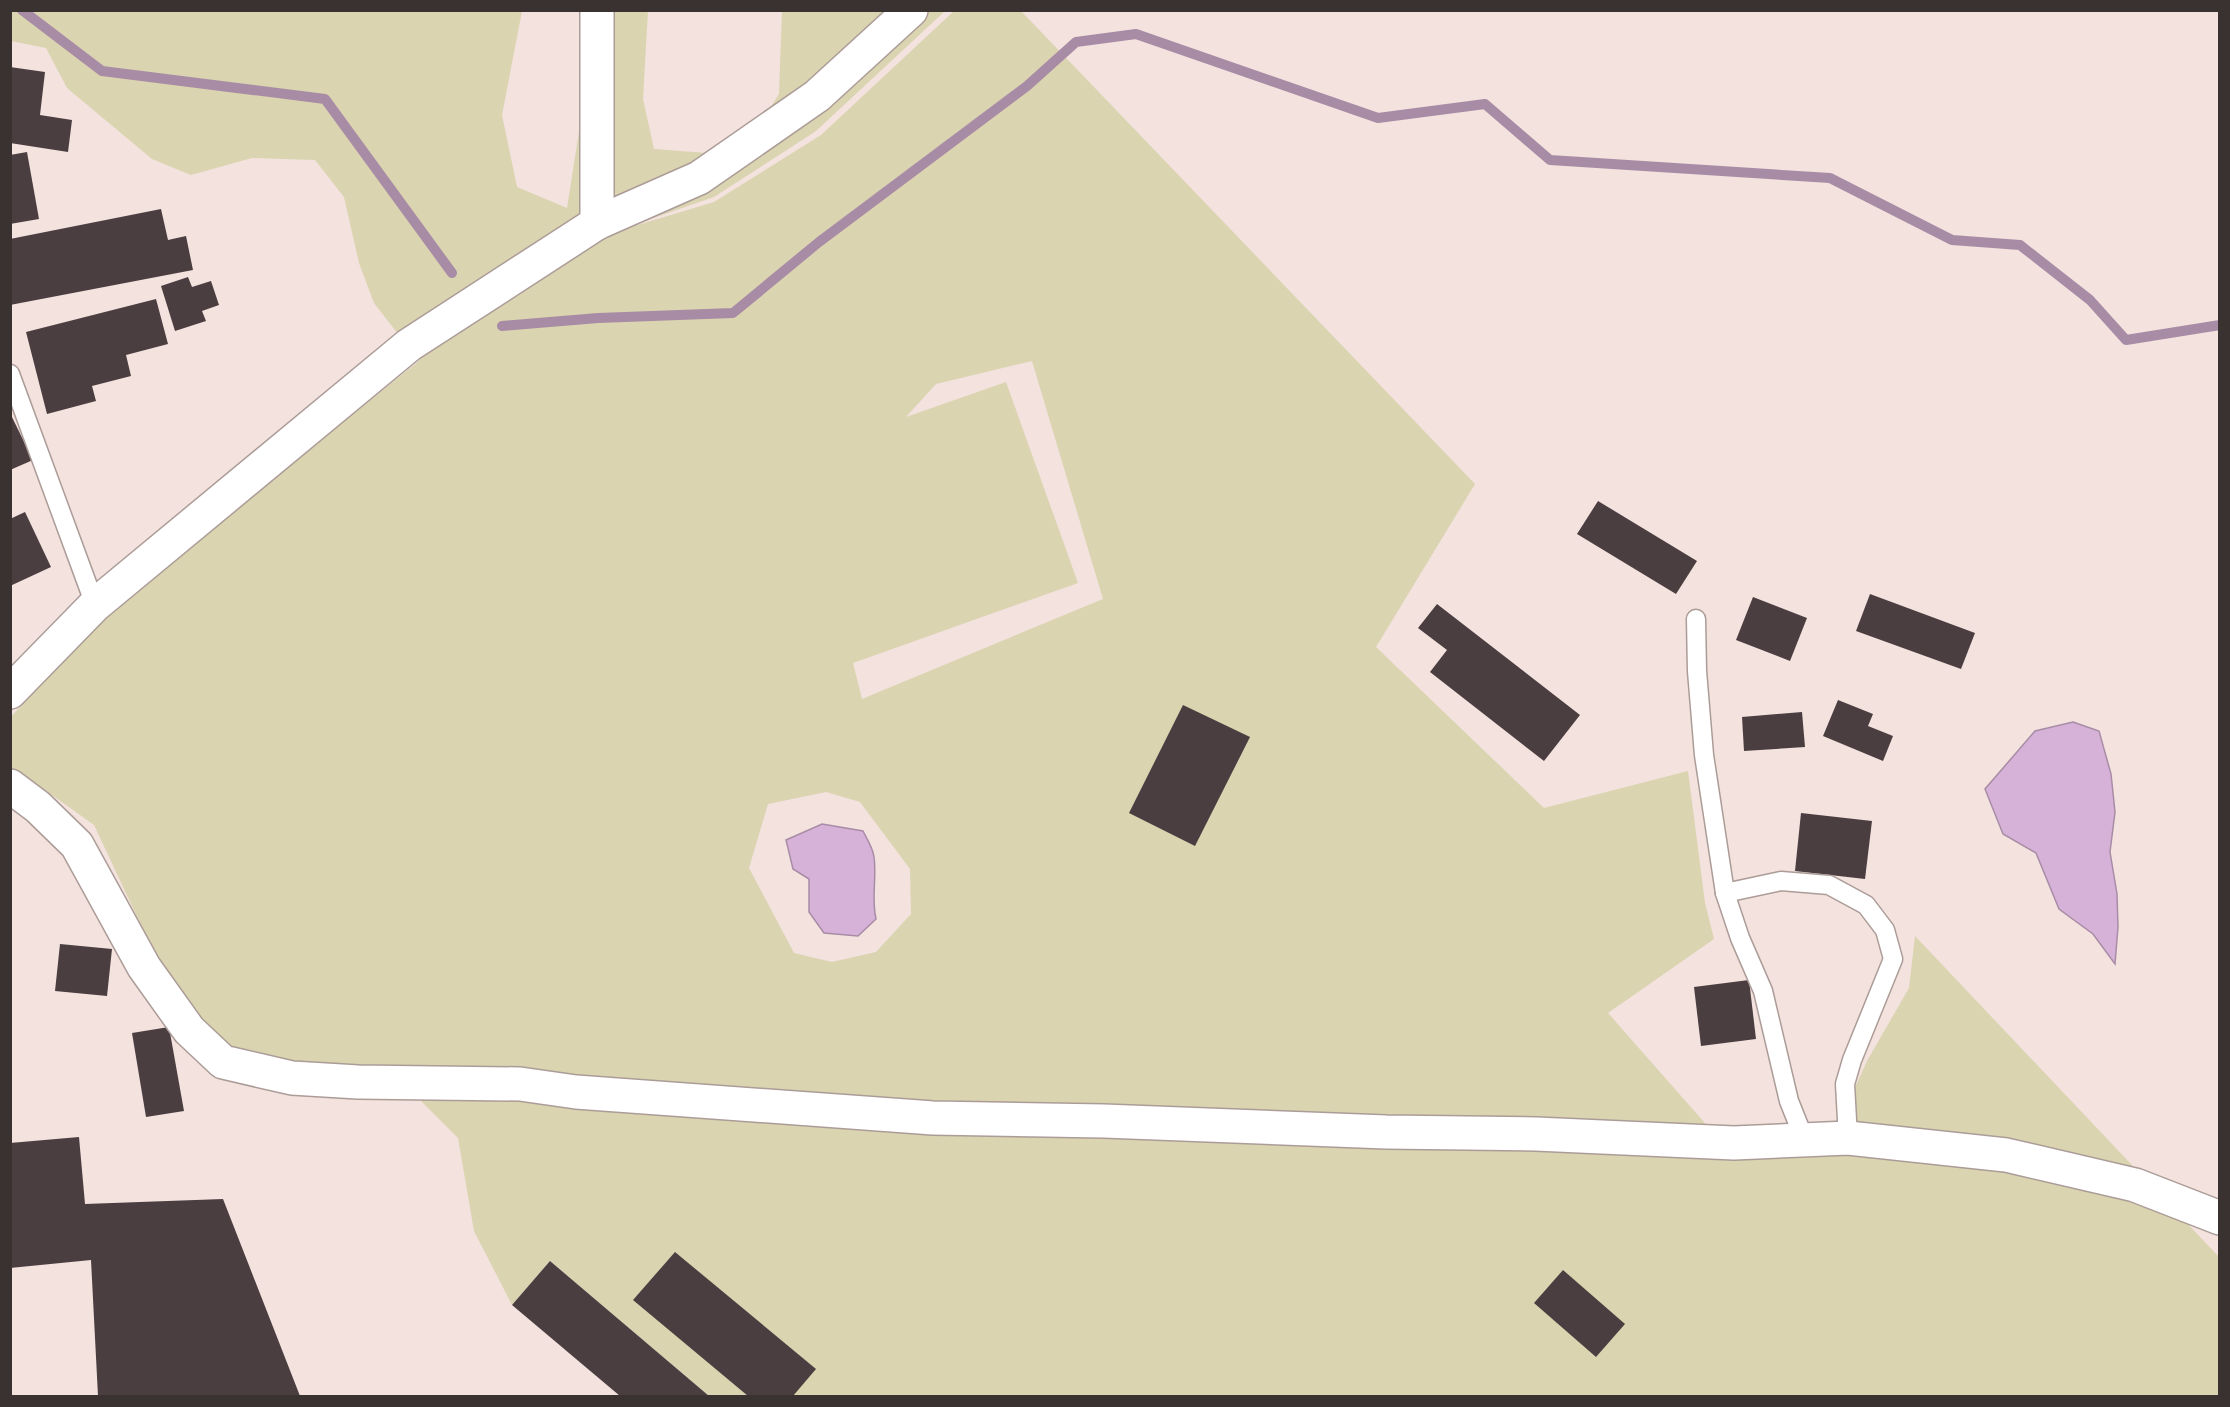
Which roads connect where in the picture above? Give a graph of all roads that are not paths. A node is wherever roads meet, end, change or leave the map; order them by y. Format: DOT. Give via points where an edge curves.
graph roads {
  1 [pos="597,10"];
  2 [pos="911,10"];
  3 [pos="597,223"];
  4 [pos="10,374"];
  5 [pos="95,605"];
  6 [pos="1696,619"];
  7 [pos="10,692"];
  8 [pos="10,786"];
  9 [pos="1725,893"];
  10 [pos="1848,1138"];
  11 [pos="1805,1142"];
  12 [pos="2220,1218"];
  1 -- 3 [label="street"];
  2 -- 3 [label="street" via="817,96 699,178"];
  3 -- 5 [label="street" via="408,345"];
  4 -- 5 [label="lane"];
  5 -- 7 [label="street"];
  6 -- 9 [label="lane" via="1696,671 1704,755"];
  8 -- 11 [label="street" via="77,845 144,967 189,1030 223,1062 292,1078 520,1084 576,1092 933,1118"];
  9 -- 10 [label="lane" via="1781,881 1829,885 1866,906 1885,930 1893,959 1845,1084"];
  9 -- 11 [label="lane" via="1763,991 1789,1101"];
  10 -- 11 [label="street"];
  10 -- 12 [label="street" via="2006,1155 2135,1185"];
}
